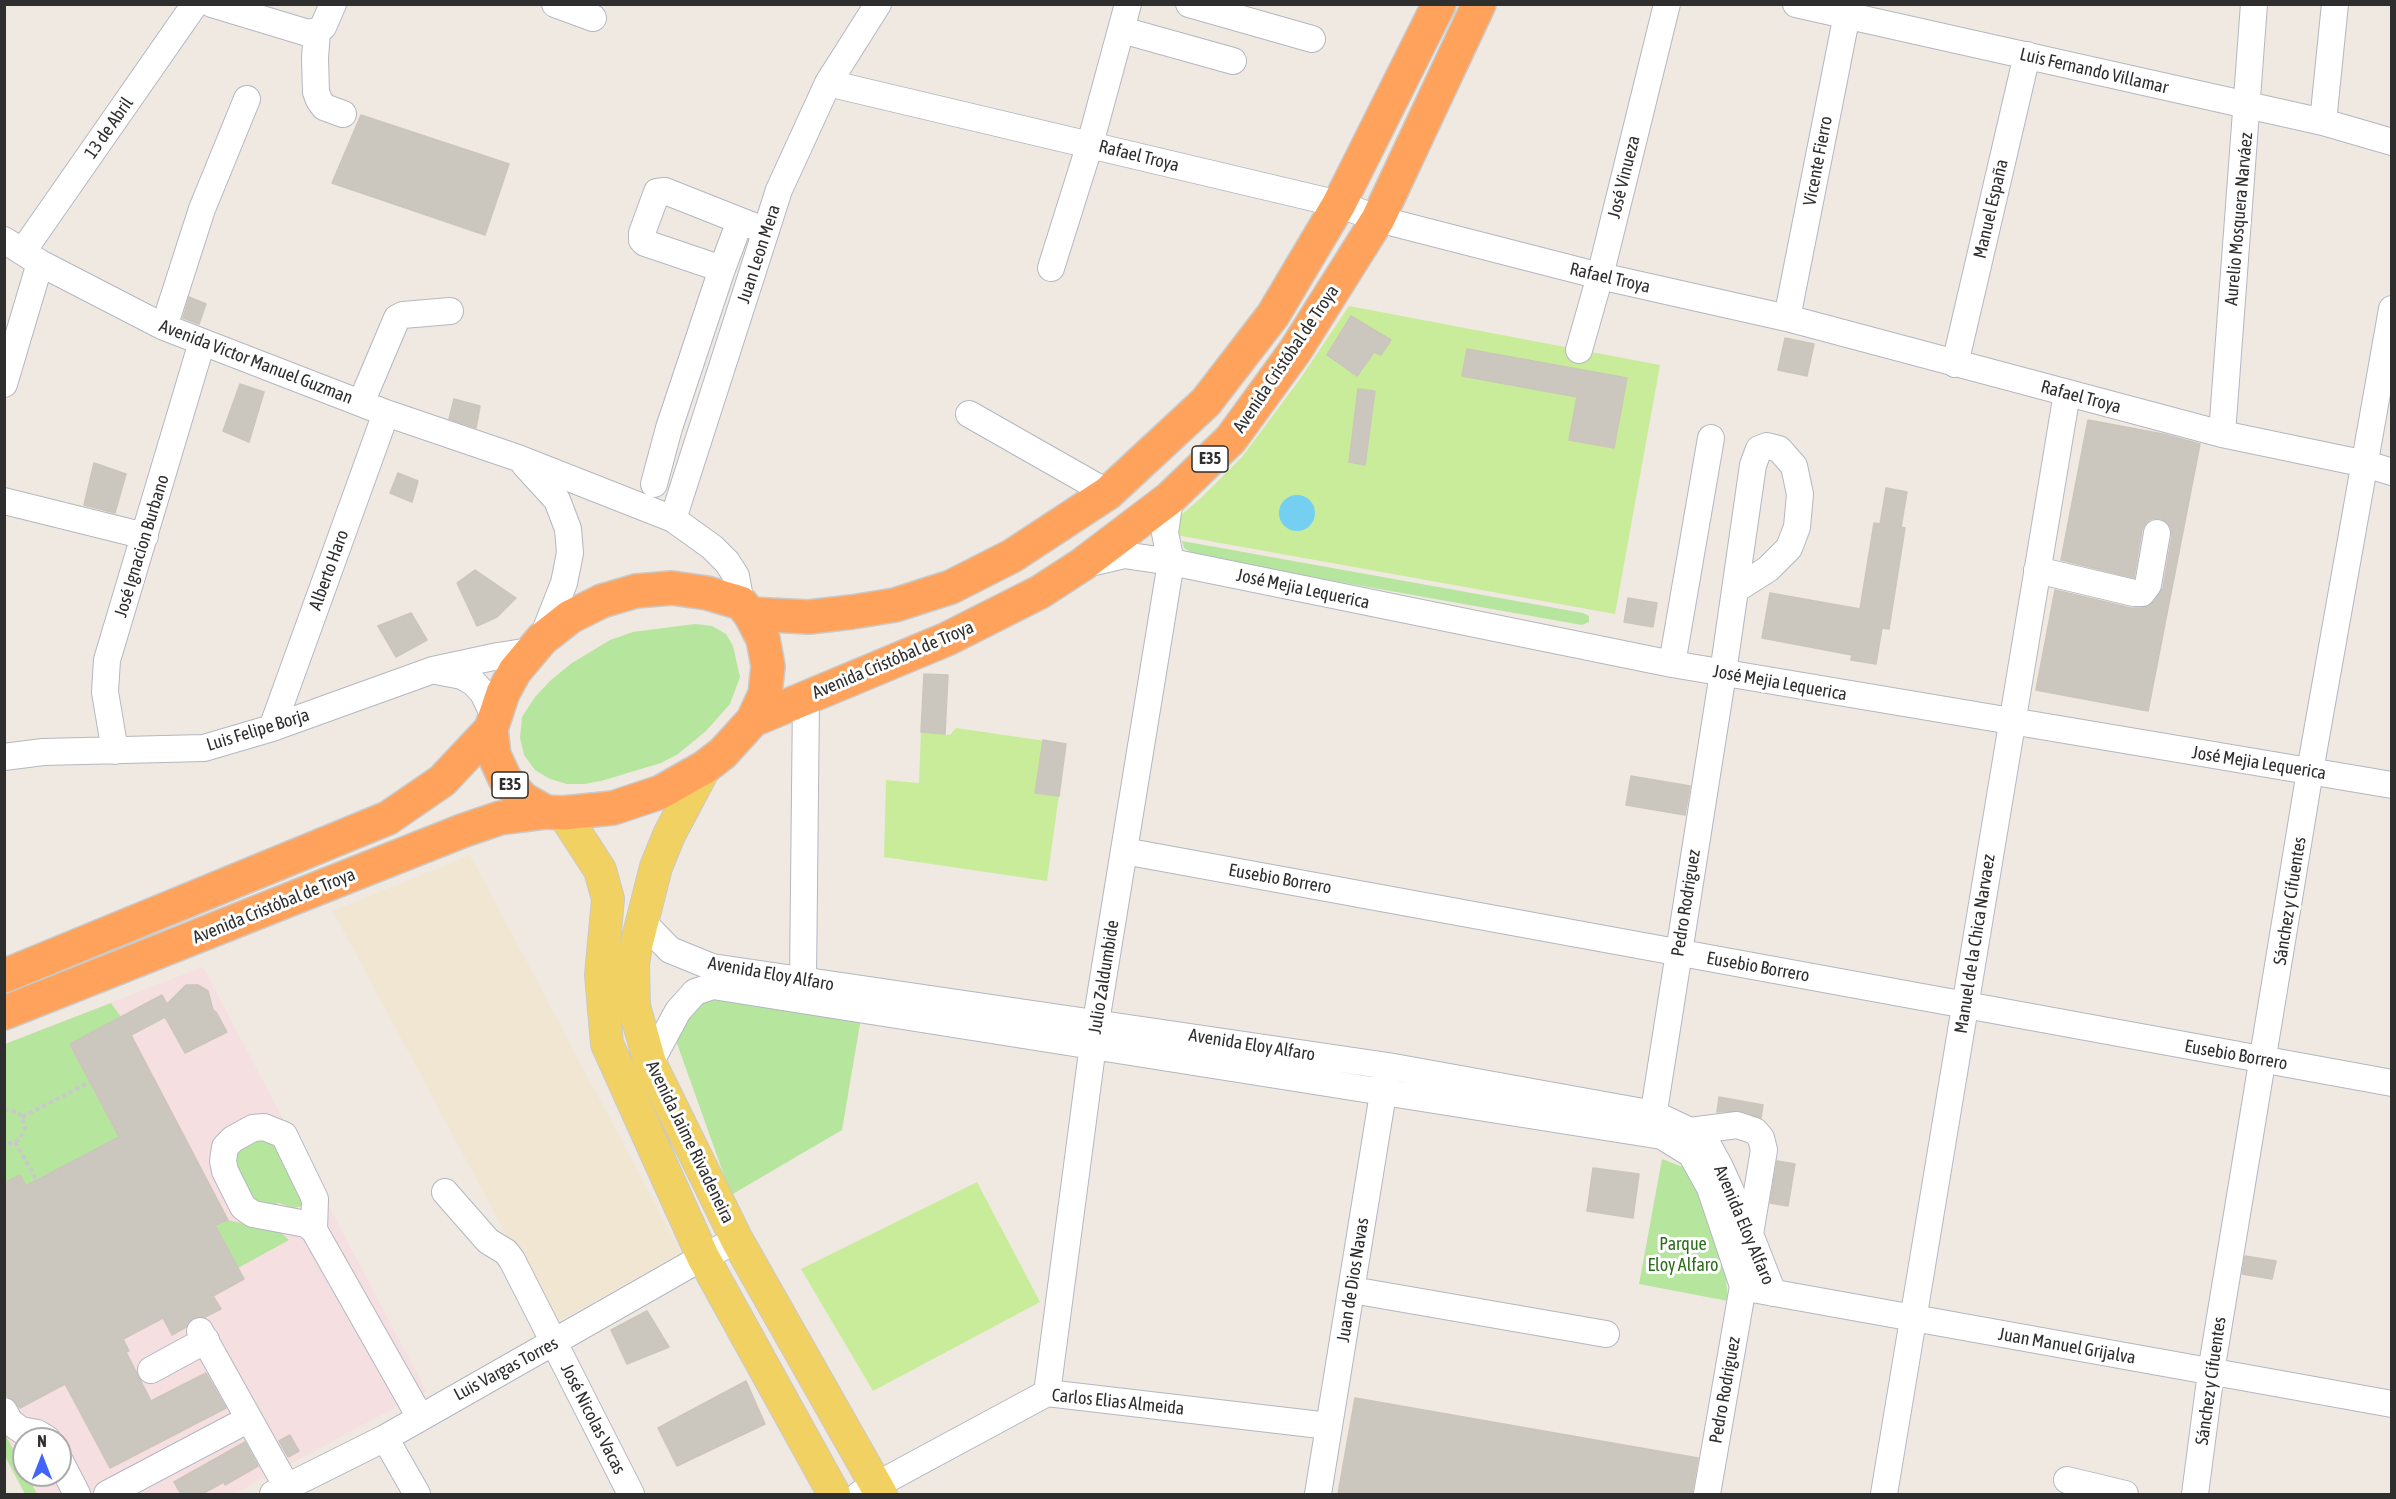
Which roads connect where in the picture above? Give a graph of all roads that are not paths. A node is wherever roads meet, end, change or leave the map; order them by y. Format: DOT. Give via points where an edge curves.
graph roads {
  1 [pos="195,4"];
  2 [pos="212,4"];
  3 [pos="333,4"];
  4 [pos="555,4"];
  5 [pos="878,4"];
  6 [pos="1128,4"];
  7 [pos="1189,4"];
  8 [pos="1479,4"];
  9 [pos="1666,4"];
  10 [pos="1796,4"];
  11 [pos="2254,4"];
  12 [pos="2335,4"];
  13 [pos="1434,6"];
  14 [pos="1847,11"];
  15 [pos="593,18"];
  16 [pos="1122,30"];
  17 [pos="317,32"];
  18 [pos="1312,39"];
  19 [pos="2027,55"];
  20 [pos="1233,61"];
  21 [pos="828,83"];
  22 [pos="247,99"];
  23 [pos="2248,107"];
  24 [pos="343,114"];
  25 [pos="2323,122"];
  26 [pos="2391,142"];
  27 [pos="1090,144"];
  28 [pos="1339,204"];
  29 [pos="1378,219"];
  30 [pos="740,221"];
  31 [pos="766,231"];
  32 [pos="22,251"];
  33 [pos="1051,268"];
  34 [pos="722,270"];
  35 [pos="1600,276"];
  36 [pos="2391,309"];
  37 [pos="450,310"];
  38 [pos="1787,318"];
  39 [pos="164,327"];
  40 [pos="202,342"];
  41 [pos="1579,350"];
  42 [pos="1955,364"];
  43 [pos="4,384"];
  44 [pos="2067,393"];
  45 [pos="361,403"];
  46 [pos="386,413"];
  47 [pos="969,414"];
  48 [pos="669,428"];
  49 [pos="2222,434"];
  50 [pos="699,438"];
  51 [pos="1711,438"];
  52 [pos="518,458"];
  53 [pos="2366,464"];
  54 [pos="2391,472"];
  55 [pos="654,484"];
  56 [pos="1108,493"];
  57 [pos="1170,498"];
  58 [pos="4,501"];
  59 [pos="673,519"];
  60 [pos="2157,533"];
  61 [pos="145,536"];
  62 [pos="1172,562"];
  63 [pos="1083,564"];
  64 [pos="2037,570"];
  65 [pos="1735,590"];
  66 [pos="746,609"];
  67 [pos="536,645"];
  68 [pos="1672,664"];
  69 [pos="433,670"];
  70 [pos="1723,673"];
  71 [pos="806,698"];
  72 [pos="753,720"];
  73 [pos="2012,722"];
  74 [pos="492,723"];
  75 [pos="272,728"];
  76 [pos="115,752"];
  77 [pos="4,757"];
  78 [pos="705,767"];
  79 [pos="2310,771"];
  80 [pos="2391,785"];
  81 [pos="555,813"];
  82 [pos="1124,850"];
  83 [pos="641,920"];
  84 [pos="1678,952"];
  85 [pos="4,976"];
  86 [pos="803,980"];
  87 [pos="1965,1005"];
  88 [pos="4,1013"];
  89 [pos="1095,1033"];
  90 [pos="2264,1060"];
  91 [pos="650,1063"];
  92 [pos="1386,1078"];
  93 [pos="2391,1083"];
  94 [pos="1652,1124"];
  95 [pos="1690,1131"];
  96 [pos="445,1192"];
  97 [pos="314,1230"];
  98 [pos="1750,1234"];
  99 [pos="737,1240"];
  100 [pos="704,1257"];
  101 [pos="1743,1286"];
  102 [pos="1352,1290"];
  103 [pos="1773,1293"];
  104 [pos="1913,1318"];
  105 [pos="1606,1334"];
  106 [pos="554,1344"];
  107 [pos="150,1370"];
  108 [pos="2211,1372"];
  109 [pos="1047,1393"];
  110 [pos="2391,1404"];
  111 [pos="4,1411"];
  112 [pos="420,1417"];
  113 [pos="249,1419"];
  114 [pos="1329,1426"];
  115 [pos="17,1427"];
  116 [pos="384,1438"];
  117 [pos="2067,1480"];
  118 [pos="280,1491"];
  119 [pos="872,1492"];
  120 [pos="107,1494"];
  121 [pos="417,1494"];
  122 [pos="632,1494"];
  123 [pos="834,1494"];
  124 [pos="1318,1494"];
  125 [pos="1707,1494"];
  126 [pos="1884,1494"];
  127 [pos="2125,1494"];
  128 [pos="2194,1494"];
  1 -- 32 [label="street, 13 de Abril"];
  2 -- 17 [label="street" via="309,33"];
  3 -- 17 [label="street" via="328,20"];
  4 -- 15 [label="street"];
  5 -- 21 [label="street, Juan Leon Mera"];
  6 -- 16 [label="street"];
  7 -- 18 [label="street"];
  8 -- 29 [label="highway, Avenida Cristóbal de Troya / E35"];
  9 -- 35 [label="street, José Vinueza"];
  10 -- 14 [label="street, Luis Fernando Villamar"];
  11 -- 23 [label="street, Aurelio Mosquera Narváez"];
  12 -- 25 [label="street"];
  13 -- 28 [label="highway, Avenida Cristóbal de Troya / E35"];
  14 -- 19 [label="street, Luis Fernando Villamar"];
  14 -- 38 [label="street, Vicente Fierro"];
  16 -- 20 [label="street"];
  16 -- 27 [label="street"];
  17 -- 24 [label="street" via="316,92 324,107"];
  19 -- 23 [label="street, Luis Fernando Villamar"];
  19 -- 42 [label="street, Manuel España"];
  21 -- 27 [label="street, Rafael Troya"];
  21 -- 31 [label="street, Juan Leon Mera" via="779,190"];
  22 -- 39 [label="street" via="202,209"];
  23 -- 25 [label="street, Luis Fernando Villamar"];
  23 -- 49 [label="street, Aurelio Mosquera Narváez"];
  25 -- 26 [label="street, Luis Fernando Villamar"];
  27 -- 28 [label="street, Rafael Troya"];
  27 -- 33 [label="street"];
  28 -- 29 [label="street, Rafael Troya"];
  28 -- 56 [label="highway, Avenida Cristóbal de Troya / E35" via="1273,315 1206,402"];
  29 -- 35 [label="street, Rafael Troya"];
  29 -- 57 [label="highway, Avenida Cristóbal de Troya / E35" via="1295,351 1231,439"];
  30 -- 31 [label="street"];
  30 -- 34 [label="street"];
  30 -- 34 [label="street" via="665,191 657,192 642,240"];
  31 -- 50 [label="street, Juan Leon Mera"];
  32 -- 39 [label="street, Avenida Victor Manuel Guzman"];
  32 -- 43 [label="street, 13 de Abril"];
  34 -- 48 [label="street"];
  35 -- 38 [label="street, Rafael Troya"];
  35 -- 41 [label="street, José Vinueza"];
  36 -- 53 [label="street, Sánchez y Cifuentes"];
  37 -- 45 [label="street" via="397,318"];
  38 -- 42 [label="street, Rafael Troya"];
  39 -- 40 [label="street, Avenida Victor Manuel Guzman"];
  40 -- 45 [label="street, Avenida Victor Manuel Guzman"];
  40 -- 61 [label="street, José Ignacion Burbano"];
  42 -- 44 [label="street, Rafael Troya"];
  44 -- 49 [label="street, Rafael Troya"];
  44 -- 64 [label="street, Manuel de la Chica Narvaez"];
  45 -- 46 [label="street, Avenida Victor Manuel Guzman"];
  46 -- 52 [label="street, Avenida Victor Manuel Guzman"];
  46 -- 75 [label="street, Alberto Haro"];
  47 -- 56 [label="street"];
  48 -- 50 [label="street"];
  48 -- 55 [label="street"];
  49 -- 53 [label="street, Rafael Troya"];
  50 -- 59 [label="street, Juan Leon Mera"];
  51 -- 68 [label="street"];
  52 -- 59 [label="street, Avenida Victor Manuel Guzman"];
  52 -- 67 [label="street, Avenida Victor Manuel Guzman" via="557,500 568,528 570,553 564,583"];
  53 -- 54 [label="street, Rafael Troya"];
  53 -- 79 [label="street, Sánchez y Cifuentes"];
  56 -- 66 [label="highway, Avenida Cristóbal de Troya / E35" via="1012,556 951,587 895,605 808,616"];
  57 -- 62 [label="street" via="1165,533"];
  57 -- 63 [label="highway, Avenida Cristóbal de Troya / E35"];
  58 -- 61 [label="street"];
  59 -- 66 [label="street, Avenida Victor Manuel Guzman" via="727,562 736,576"];
  60 -- 64 [label="street" via="2148,585 2142,592"];
  61 -- 76 [label="street, José Ignacion Burbano" via="106,660 105,692"];
  62 -- 63 [label="street, José Mejia Lequerica" via="1124,555"];
  62 -- 68 [label="street, José Mejia Lequerica"];
  62 -- 82 [label="street, Julio Zaldumbide"];
  63 -- 71 [label="highway, Avenida Cristóbal de Troya / E35" via="1040,592 947,639"];
  64 -- 73 [label="street, Manuel de la Chica Narvaez"];
  65 -- 65 [label="street, Pedro Rodriguez" via="1768,569 1789,548 1797,526 1800,494 1794,466 1779,449 1759,449 1753,465"];
  65 -- 70 [label="street, Pedro Rodriguez"];
  66 -- 67 [label="highway, E35" via="707,592 672,588 636,591 602,601 570,617"];
  66 -- 72 [label="highway, E35" via="763,639 768,666 765,694"];
  67 -- 69 [label="street, Luis Felipe Borja"];
  67 -- 74 [label="highway, E35" via="503,693"];
  68 -- 70 [label="street, José Mejia Lequerica"];
  69 -- 74 [label="street" via="462,676 474,683 483,693"];
  69 -- 75 [label="street, Luis Felipe Borja"];
  70 -- 73 [label="street, José Mejia Lequerica"];
  70 -- 84 [label="street, Pedro Rodriguez"];
  71 -- 72 [label="highway, Avenida Cristóbal de Troya / E35"];
  71 -- 86 [label="street"];
  72 -- 78 [label="highway, E35" via="740,738"];
  73 -- 79 [label="street, José Mejia Lequerica"];
  73 -- 87 [label="street, Manuel de la Chica Narvaez"];
  74 -- 81 [label="highway, E35" via="494,755 505,779 523,799"];
  74 -- 85 [label="highway, Avenida Cristóbal de Troya / E35" via="442,781 388,818"];
  75 -- 76 [label="street, Luis Felipe Borja" via="204,748"];
  76 -- 77 [label="street, Luis Felipe Borja" via="44,752"];
  78 -- 81 [label="highway, E35" via="662,792 613,808"];
  78 -- 83 [label="main road, Avenida Jaime Rivadeneira" via="669,835"];
  79 -- 80 [label="street, José Mejia Lequerica"];
  79 -- 90 [label="street, Sánchez y Cifuentes"];
  81 -- 88 [label="highway, Avenida Cristóbal de Troya / E35" via="500,818 462,831"];
  81 -- 100 [label="main road, Avenida Jaime Rivadeneira" via="600,870 608,900 601,975 607,1044"];
  82 -- 84 [label="street, Eusebio Borrero"];
  82 -- 89 [label="street, Julio Zaldumbide"];
  83 -- 86 [label="street, Avenida Eloy Alfaro" via="670,950 712,967"];
  83 -- 91 [label="main road, Avenida Jaime Rivadeneira" via="633,964 634,1006"];
  84 -- 87 [label="street, Eusebio Borrero"];
  84 -- 94 [label="street, Pedro Rodriguez"];
  86 -- 89 [label="street, Avenida Eloy Alfaro"];
  87 -- 90 [label="street, Eusebio Borrero"];
  87 -- 104 [label="street, Manuel de la Chica Narvaez"];
  89 -- 91 [label="street, Avenida Eloy Alfaro" via="713,986 695,992 678,1011"];
  89 -- 92 [label="street, Avenida Eloy Alfaro"];
  89 -- 109 [label="street, Julio Zaldumbide"];
  90 -- 93 [label="street, Eusebio Borrero"];
  90 -- 108 [label="street, Sánchez y Cifuentes"];
  91 -- 99 [label="main road, Avenida Jaime Rivadeneira"];
  92 -- 94 [label="street, Avenida Eloy Alfaro"];
  92 -- 102 [label="street, Juan de Dios Navas"];
  94 -- 95 [label="street, Avenida Eloy Alfaro"];
  94 -- 101 [label="street, Avenida Eloy Alfaro" via="1662,1136 1691,1154 1710,1188"];
  95 -- 98 [label="street, Avenida Eloy Alfaro" via="1715,1157"];
  95 -- 98 [label="street" via="1737,1125 1755,1131 1761,1138 1764,1150"];
  96 -- 106 [label="street, José Nicolas Vacas" via="488,1241 512,1260"];
  97 -- 112 [label="street"];
  98 -- 103 [label="street, Avenida Eloy Alfaro"];
  99 -- 100 [label="street, Luis Vargas Torres"];
  99 -- 119 [label="main road, Avenida Jaime Rivadeneira"];
  100 -- 106 [label="street, Luis Vargas Torres"];
  100 -- 123 [label="main road, Avenida Jaime Rivadeneira"];
  101 -- 103 [label="street, Juan Manuel Grijalva"];
  101 -- 125 [label="street, Pedro Rodriguez"];
  102 -- 105 [label="street"];
  102 -- 114 [label="street, Juan de Dios Navas"];
  103 -- 104 [label="street, Juan Manuel Grijalva"];
  104 -- 108 [label="street, Juan Manuel Grijalva"];
  104 -- 126 [label="street, Manuel de la Chica Narvaez"];
  106 -- 112 [label="street, Luis Vargas Torres"];
  106 -- 122 [label="street, José Nicolas Vacas"];
  107 -- 113 [label="street" via="203,1335"];
  108 -- 110 [label="street, Juan Manuel Grijalva"];
  108 -- 128 [label="street, Sánchez y Cifuentes"];
  109 -- 114 [label="street, Carlos Elias Almeida"];
  109 -- 119 [label="street, Carlos Elias Almeida"];
  111 -- 115 [label="street"];
  112 -- 116 [label="street, Luis Vargas Torres"];
  113 -- 118 [label="street"];
  113 -- 120 [label="street"];
  114 -- 124 [label="street, Juan de Dios Navas"];
  116 -- 118 [label="street, Luis Vargas Torres"];
  116 -- 121 [label="street"];
  117 -- 127 [label="street"];
}
